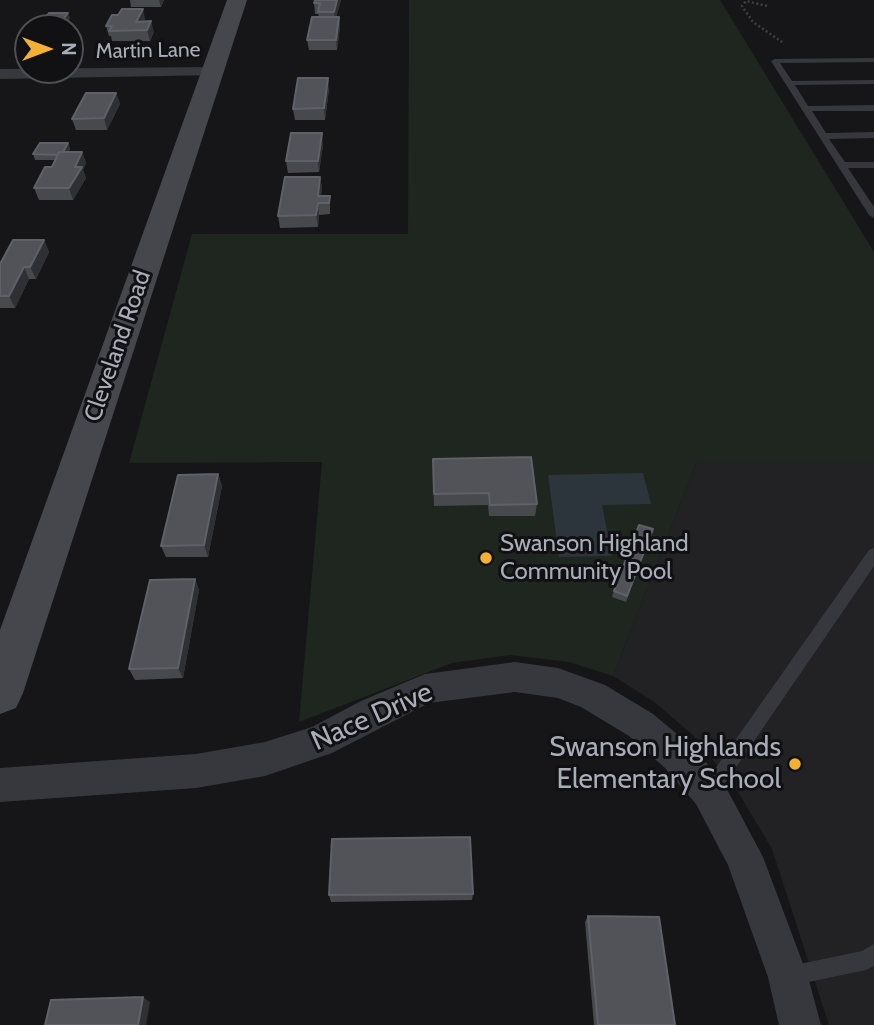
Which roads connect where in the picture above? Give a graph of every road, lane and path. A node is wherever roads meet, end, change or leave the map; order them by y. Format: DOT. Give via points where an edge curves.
graph roads {
  1 [pos="237,0"];
  2 [pos="768,6"];
  3 [pos="782,42"];
  4 [pos="874,60"];
  5 [pos="212,72"];
  6 [pos="0,74"];
  7 [pos="874,82"];
  8 [pos="789,83"];
  9 [pos="874,108"];
  10 [pos="806,109"];
  11 [pos="874,135"];
  12 [pos="823,136"];
  13 [pos="874,164"];
  14 [pos="842,165"];
  15 [pos="862,197"];
  16 [pos="874,197"];
  17 [pos="874,215"];
  18 [pos="874,554"];
  19 [pos="0,693"];
  20 [pos="0,785"];
  21 [pos="709,792"];
  22 [pos="874,954"];
  23 [pos="788,977"];
  24 [pos="800,1025"];
  1 -- 5 [label="main road, Cleveland Road"];
  2 -- 3 [label="path" via="746,1 742,6 753,22"];
  4 -- 8 [label="lane" via="775,61"];
  5 -- 6 [label="street, Martin Lane"];
  5 -- 19 [label="main road, Cleveland Road"];
  7 -- 8 [label="lane"];
  8 -- 10 [label="lane"];
  9 -- 10 [label="lane"];
  10 -- 12 [label="lane"];
  11 -- 12 [label="lane"];
  12 -- 14 [label="lane"];
  13 -- 14 [label="lane"];
  14 -- 15 [label="lane"];
  15 -- 16 [label="lane"];
  15 -- 17 [label="lane"];
  18 -- 21 [label="lane"];
  20 -- 21 [label="street, Nace Drive" via="196,771 264,760 320,741 425,689 515,677 558,683 593,696 641,725"];
  21 -- 23 [label="street, Nace Drive" via="744,857"];
  22 -- 23 [label="lane" via="866,960"];
  23 -- 24 [label="street, Nace Drive"];
}
